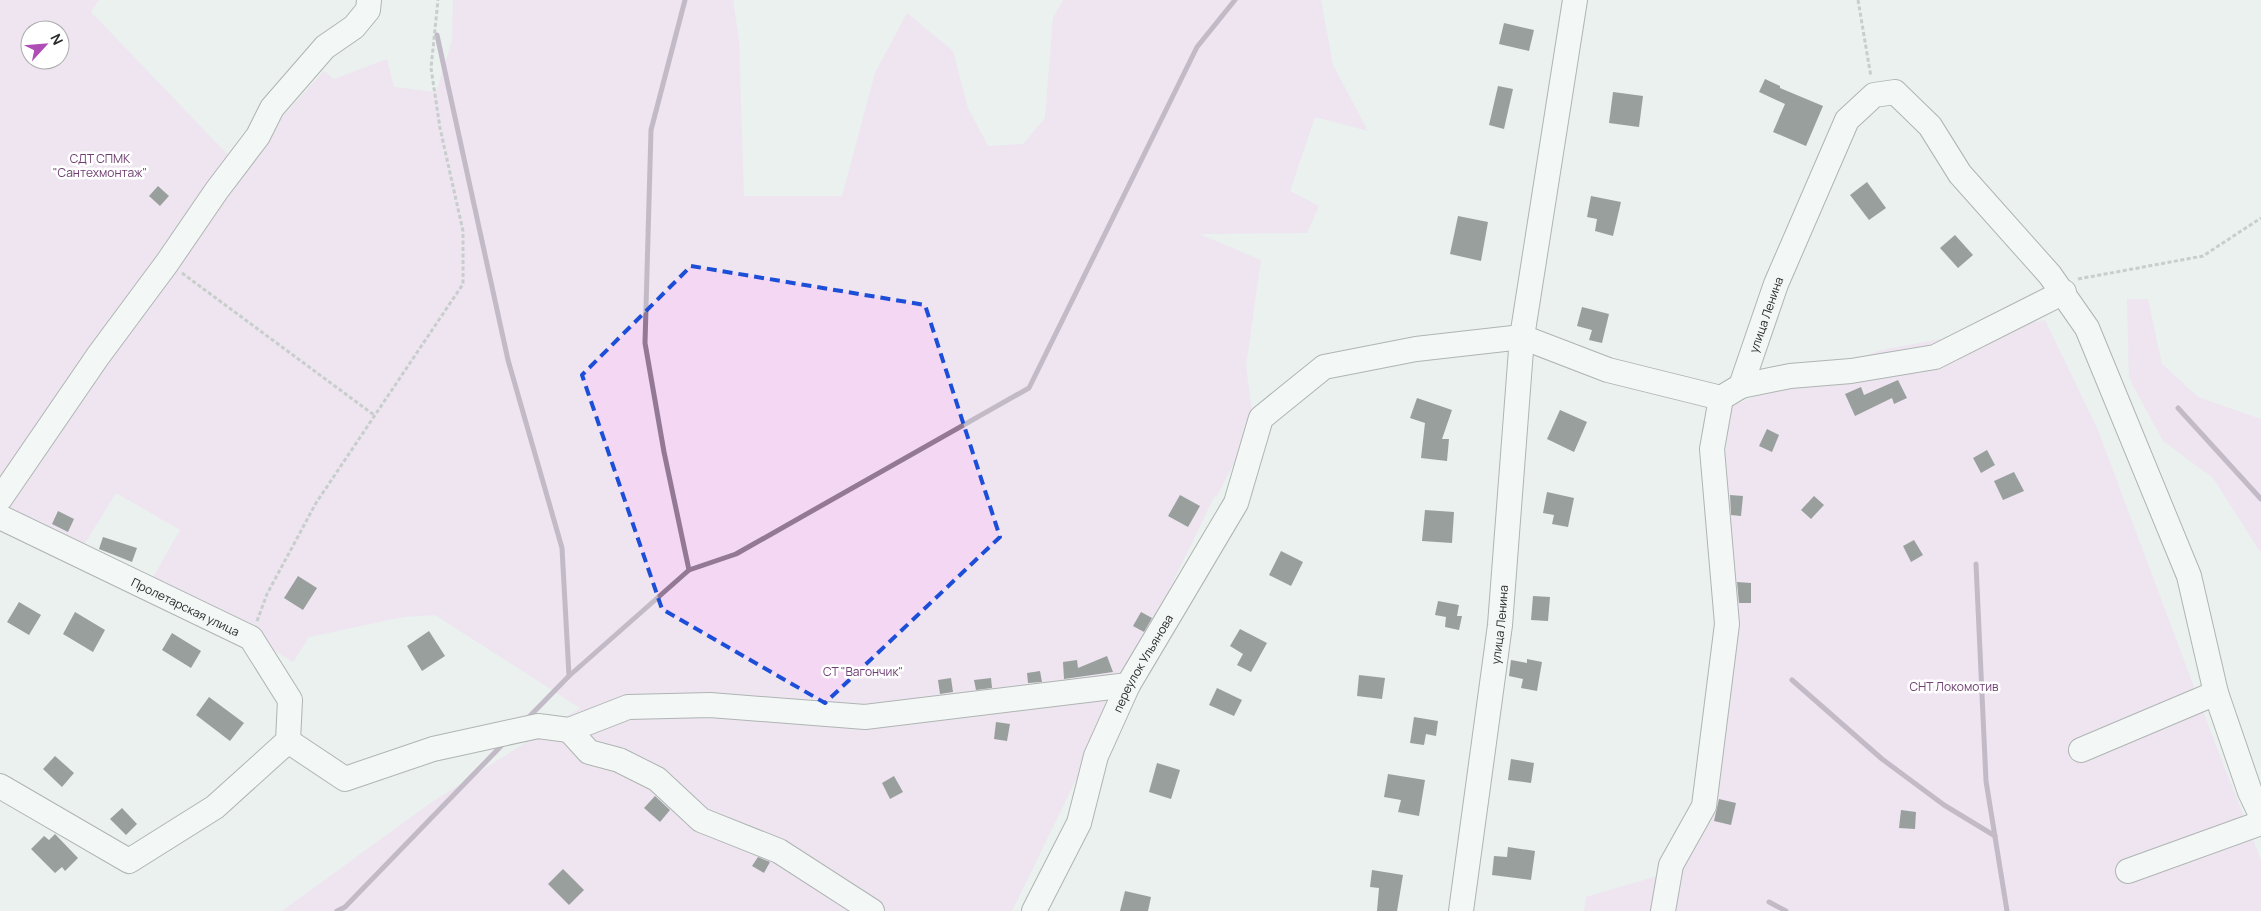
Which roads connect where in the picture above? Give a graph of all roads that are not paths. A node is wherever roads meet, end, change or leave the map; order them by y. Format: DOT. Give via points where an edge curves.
graph roads {
  1 [pos="369,0"];
  2 [pos="1575,0"];
  3 [pos="2057,283"];
  4 [pos="1522,337"];
  5 [pos="1741,386"];
  6 [pos="1721,398"];
  7 [pos="0,499"];
  8 [pos="0,517"];
  9 [pos="1128,685"];
  10 [pos="2216,693"];
  11 [pos="569,730"];
  12 [pos="288,741"];
  13 [pos="2081,750"];
  14 [pos="0,786"];
  15 [pos="2261,816"];
  16 [pos="2261,823"];
  17 [pos="2128,871"];
  18 [pos="872,911"];
  19 [pos="1034,911"];
  20 [pos="1461,911"];
  21 [pos="1663,911"];
  1 -- 7 [label="street" via="368,10 354,27 325,47 272,108 258,136 98,356"];
  2 -- 4 [label="street, улица Ленина"];
  3 -- 5 [label="street" via="1935,357 1851,371 1790,376"];
  3 -- 5 [label="street, улица Ленина" via="1960,174 1930,126 1895,92 1874,95 1847,120 1776,284"];
  3 -- 10 [label="street" via="2087,328 2189,576"];
  4 -- 6 [label="street" via="1608,370"];
  4 -- 9 [label="street, переулок Ульянова" via="1416,348 1324,367 1261,418 1236,503"];
  4 -- 20 [label="street, улица Ленина" via="1500,625"];
  5 -- 6 [label="street"];
  6 -- 21 [label="street" via="1712,449 1726,633 1704,806 1671,865"];
  8 -- 12 [label="street, Пролетарская улица" via="251,638 290,700"];
  9 -- 11 [label="street" via="865,717 710,705 628,707"];
  9 -- 19 [label="street, переулок Ульянова" via="1096,756 1078,823"];
  10 -- 13 [label="street"];
  10 -- 15 [label="street"];
  11 -- 12 [label="street" via="538,726 433,749 345,780"];
  11 -- 18 [label="street" via="589,752 619,760 657,779 701,820 779,851"];
  12 -- 14 [label="street" via="215,807 129,861"];
  16 -- 17 [label="street"];
}
